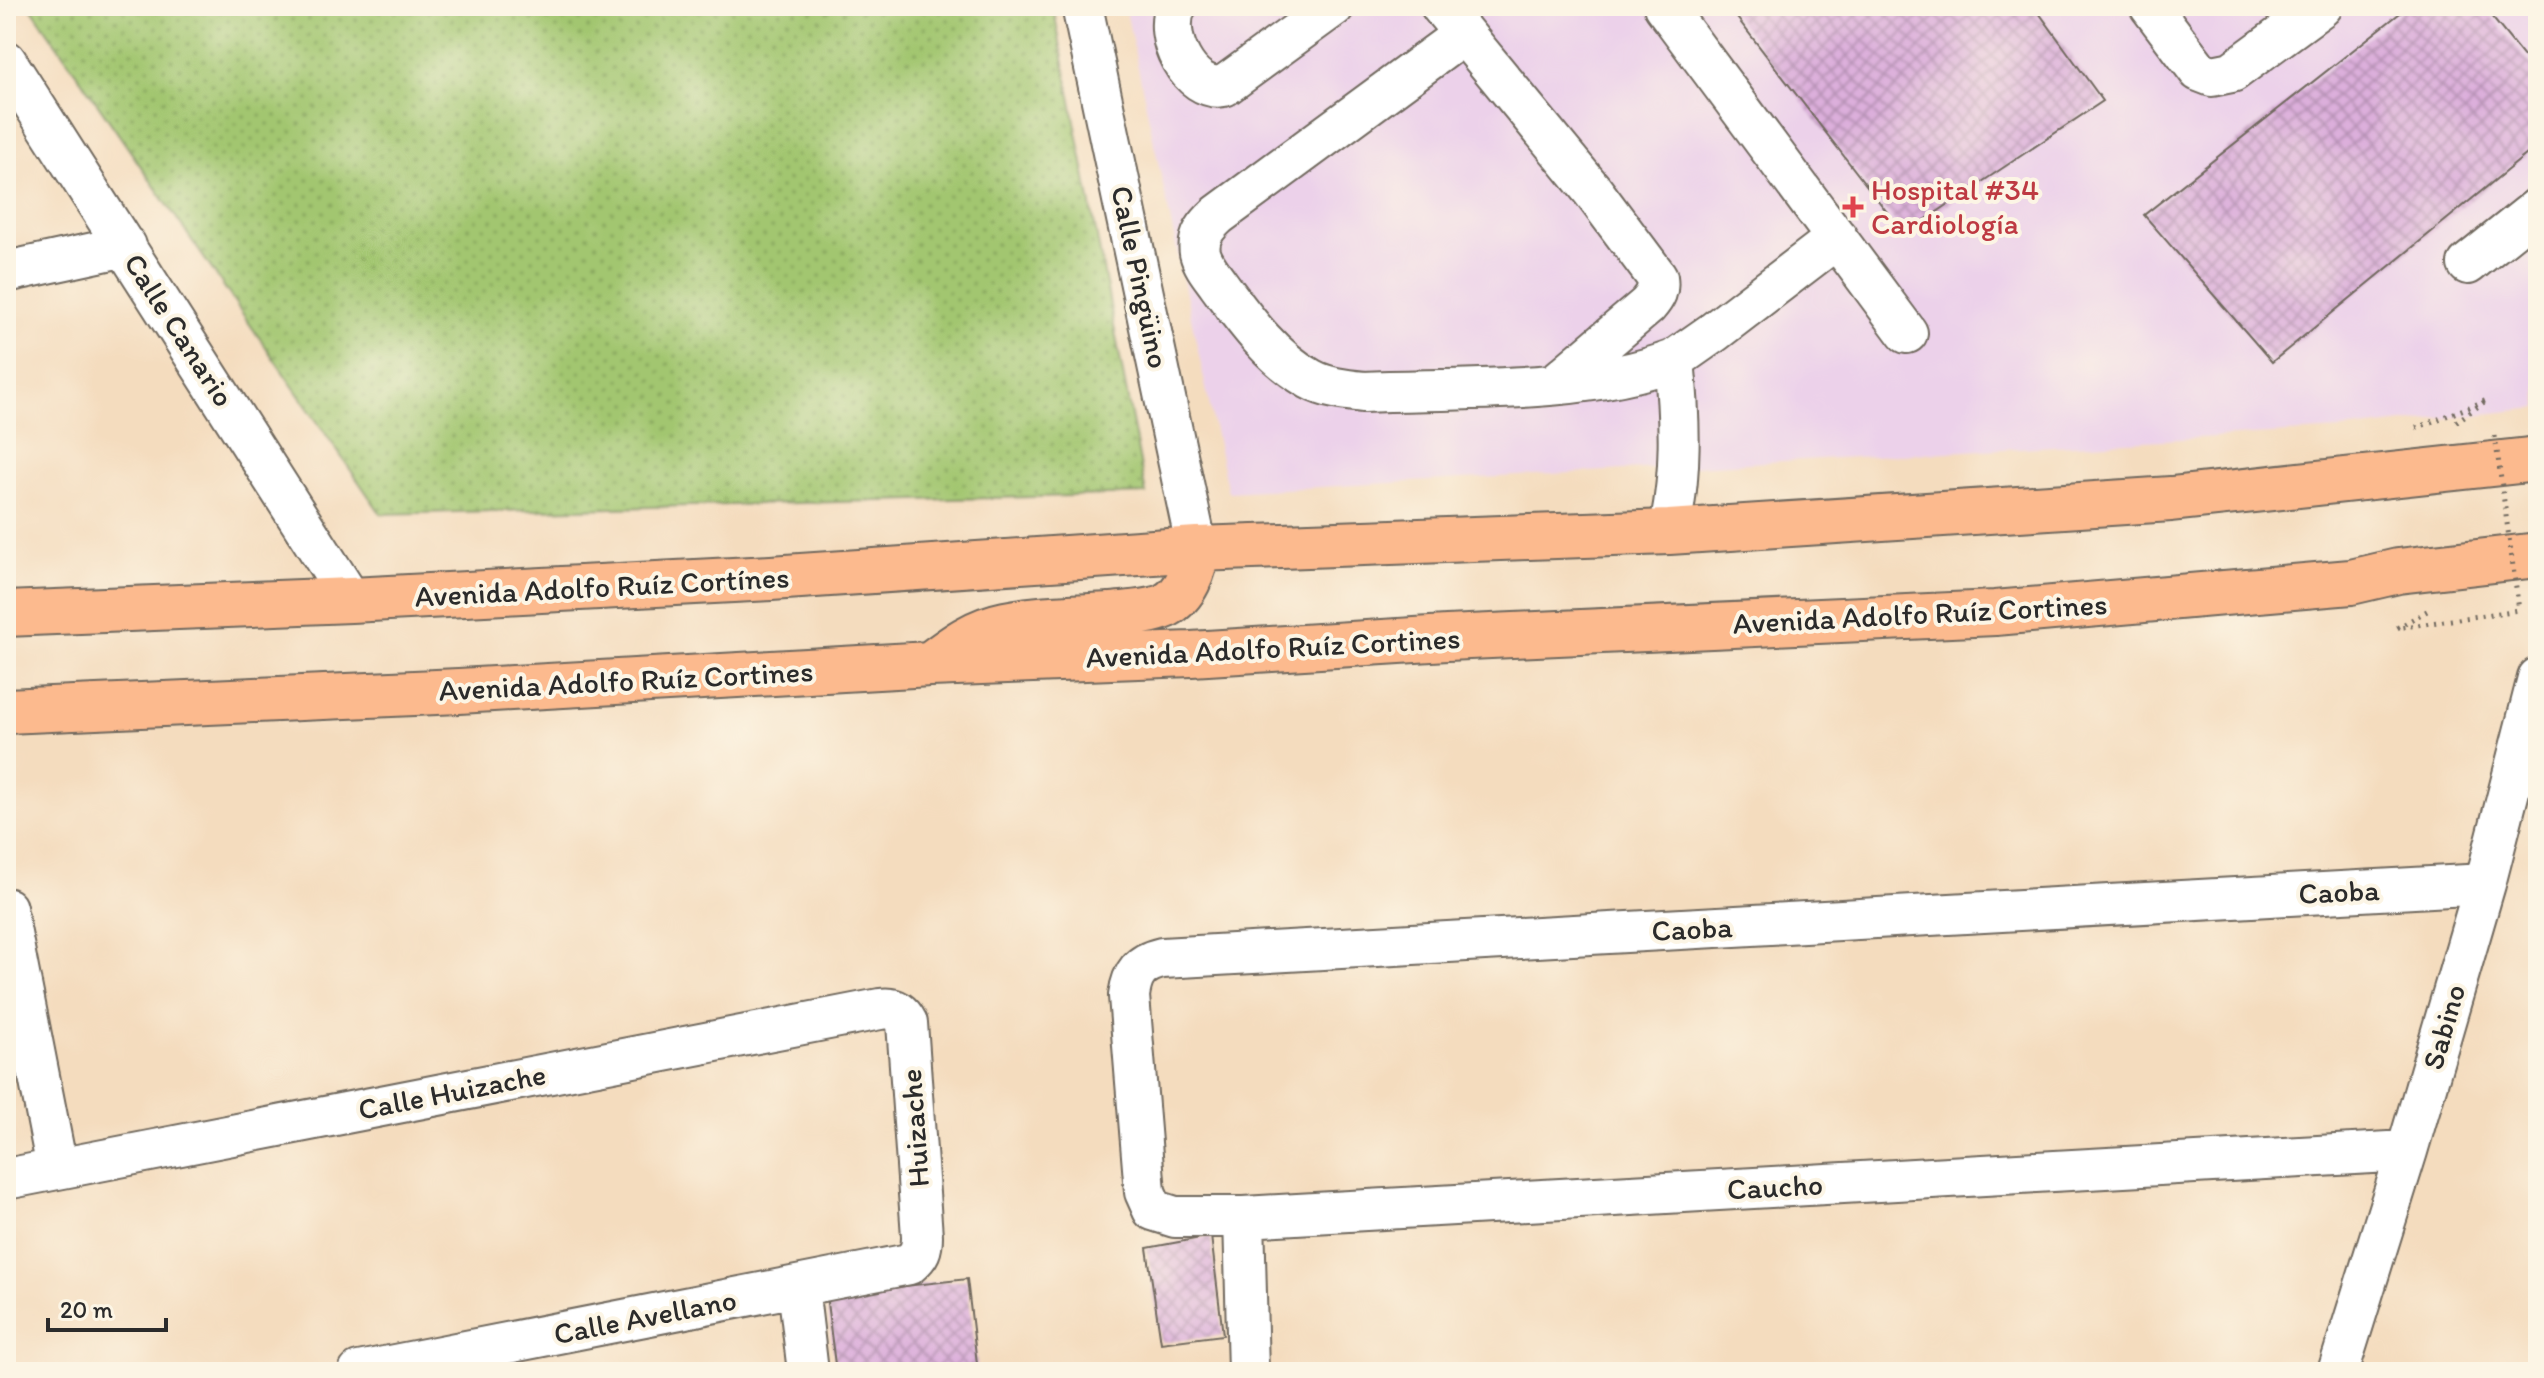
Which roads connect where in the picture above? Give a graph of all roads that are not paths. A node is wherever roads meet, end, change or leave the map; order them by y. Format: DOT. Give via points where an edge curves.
graph roads {
  1 [pos="1082,6"];
  2 [pos="1176,6"];
  3 [pos="1334,6"];
  4 [pos="1664,6"];
  5 [pos="2150,6"];
  6 [pos="2315,8"];
  7 [pos="1453,20"];
  8 [pos="6,61"];
  9 [pos="2538,208"];
  10 [pos="1837,238"];
  11 [pos="126,246"];
  12 [pos="2468,264"];
  13 [pos="6,272"];
  14 [pos="1907,333"];
  15 [pos="1674,360"];
  16 [pos="1555,384"];
  17 [pos="2538,459"];
  18 [pos="1669,532"];
  19 [pos="1197,549"];
  20 [pos="2538,555"];
  21 [pos="351,600"];
  22 [pos="6,614"];
  23 [pos="930,664"];
  24 [pos="2538,678"];
  25 [pos="6,711"];
  26 [pos="2485,884"];
  27 [pos="6,908"];
  28 [pos="898,1011"];
  29 [pos="2407,1151"];
  30 [pos="57,1168"];
  31 [pos="6,1179"];
  32 [pos="1148,1202"];
  33 [pos="1244,1217"];
  34 [pos="922,1248"];
  35 [pos="798,1287"];
  36 [pos="359,1372"];
  37 [pos="808,1372"];
  38 [pos="1248,1372"];
  39 [pos="2338,1372"];
  1 -- 19 [label="street, Calle Pingüino"];
  2 -- 3 [label="street" via="1171,23 1176,48 1198,82 1215,88"];
  4 -- 10 [label="street"];
  5 -- 6 [label="street" via="2199,71 2212,76 2232,72"];
  7 -- 16 [label="street" via="1657,277 1655,297 1647,306"];
  7 -- 16 [label="street" via="1205,227 1200,254 1249,325 1287,364 1312,380 1364,392"];
  8 -- 11 [label="street, Calle Canario"];
  9 -- 12 [label="street"];
  10 -- 14 [label="street"];
  10 -- 15 [label="street"];
  11 -- 13 [label="street"];
  11 -- 21 [label="street, Calle Canario"];
  15 -- 16 [label="street" via="1647,370"];
  15 -- 18 [label="street" via="1679,470"];
  17 -- 18 [label="main road" via="2171,499"];
  18 -- 19 [label="main road"];
  19 -- 21 [label="main road, Avenida Adolfo Ruíz Cortínes"];
  19 -- 23 [label="main road" via="1187,585 1165,605 1124,614 1004,624 962,640"];
  20 -- 23 [label="main road, Avenida Adolfo Ruíz Cortines" via="2398,571 2351,582 1995,613"];
  21 -- 22 [label="main road, Avenida Adolfo Ruíz Cortínes"];
  23 -- 25 [label="main road, Avenida Adolfo Ruíz Cortines"];
  24 -- 26 [label="street, Sabino"];
  26 -- 29 [label="street, Sabino"];
  26 -- 32 [label="street, Caoba" via="1147,962 1131,979 1129,996"];
  27 -- 30 [label="street"];
  28 -- 30 [label="street, Calle Huizache" via="880,1009"];
  28 -- 34 [label="street, Huizache" via="907,1023"];
  29 -- 33 [label="street, Caucho"];
  29 -- 39 [label="street, Sabino"];
  30 -- 31 [label="street, Calle Huizache"];
  32 -- 33 [label="street, Caucho" via="1153,1210 1175,1217"];
  33 -- 38 [label="street"];
  34 -- 35 [label="street, Calle Avellano" via="909,1264"];
  35 -- 36 [label="street, Calle Avellano"];
  35 -- 37 [label="street"];
}
